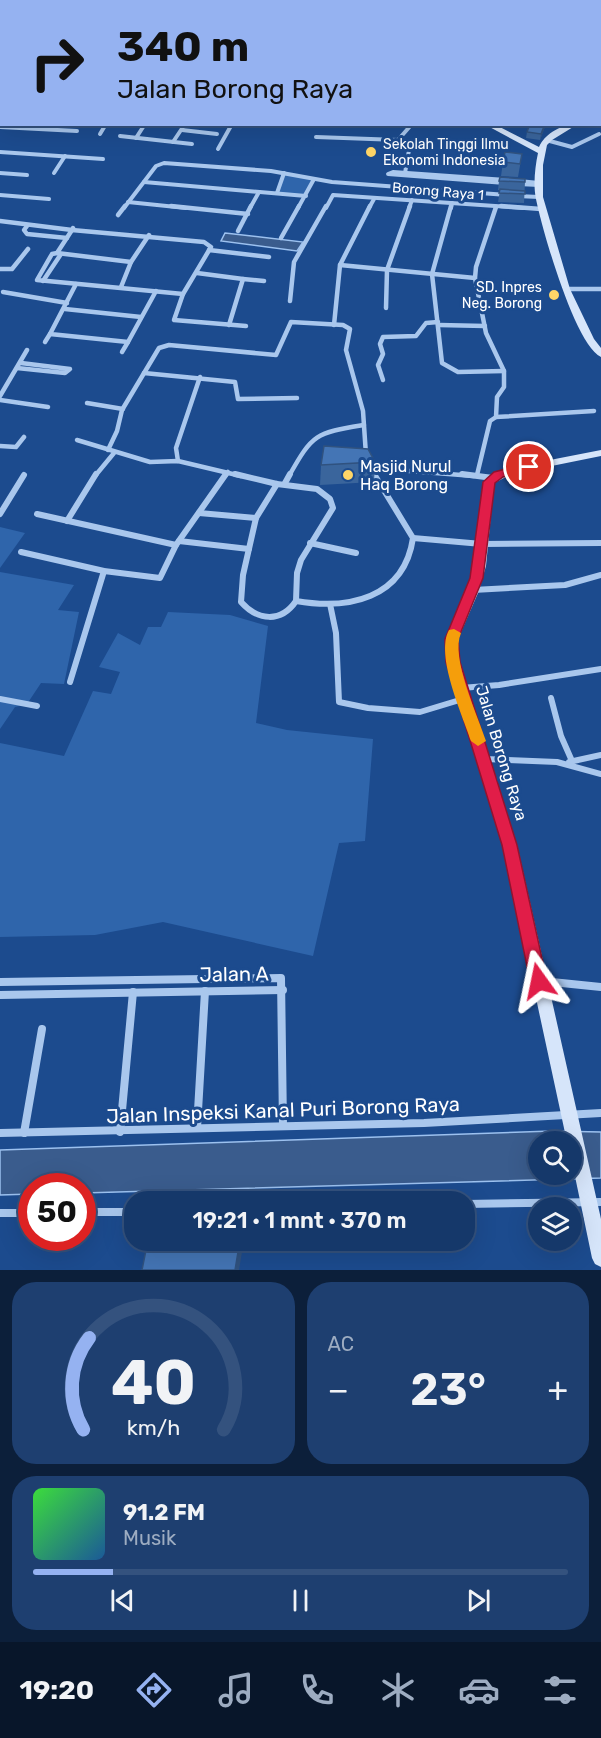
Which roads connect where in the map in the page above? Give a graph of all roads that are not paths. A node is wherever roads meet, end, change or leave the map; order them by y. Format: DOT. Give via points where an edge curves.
graph roads {
  1 [pos="26,126"];
  2 [pos="105,126"];
  3 [pos="144,126"];
  4 [pos="183,126"];
  5 [pos="231,126"];
  6 [pos="410,126"];
  7 [pos="491,126"];
  8 [pos="571,126"];
  9 [pos="576,126"];
  10 [pos="182,130"];
  11 [pos="77,131"];
  12 [pos="560,132"];
  13 [pos="100,134"];
  14 [pos="217,134"];
  15 [pos="599,134"];
  16 [pos="120,136"];
  17 [pos="316,137"];
  18 [pos="136,138"];
  19 [pos="400,139"];
  20 [pos="546,140"];
  21 [pos="173,142"];
  22 [pos="192,144"];
  23 [pos="218,149"];
  24 [pos="540,151"];
  25 [pos="0,152"];
  26 [pos="65,156"];
  27 [pos="104,159"];
  28 [pos="0,173"];
  29 [pos="54,173"];
  30 [pos="284,173"];
  31 [pos="405,173"];
  32 [pos="27,175"];
  33 [pos="314,179"];
  34 [pos="144,182"];
  35 [pos="539,184"];
  36 [pos="259,192"];
  37 [pos="277,193"];
  38 [pos="0,195"];
  39 [pos="306,196"];
  40 [pos="539,197"];
  41 [pos="374,199"];
  42 [pos="49,200"];
  43 [pos="412,200"];
  44 [pos="128,202"];
  45 [pos="452,203"];
  46 [pos="496,207"];
  47 [pos="541,209"];
  48 [pos="248,214"];
  49 [pos="118,215"];
  50 [pos="0,221"];
  51 [pos="27,226"];
  52 [pos="73,228"];
  53 [pos="238,231"];
  54 [pos="149,235"];
  55 [pos="67,238"];
  56 [pos="281,238"];
  57 [pos="28,249"];
  58 [pos="209,250"];
  59 [pos="59,254"];
  60 [pos="269,256"];
  61 [pos="131,262"];
  62 [pos="340,265"];
  63 [pos="0,269"];
  64 [pos="387,270"];
  65 [pos="197,273"];
  66 [pos="432,274"];
  67 [pos="475,278"];
  68 [pos="243,279"];
  69 [pos="264,282"];
  70 [pos="76,284"];
  71 [pos="121,287"];
  72 [pos="566,289"];
  73 [pos="601,289"];
  74 [pos="156,291"];
  75 [pos="3,292"];
  76 [pos="183,294"];
  77 [pos="290,301"];
  78 [pos="67,303"];
  79 [pos="386,308"];
  80 [pos="65,309"];
  81 [pos="141,317"];
  82 [pos="439,323"];
  83 [pos="228,325"];
  84 [pos="334,325"];
  85 [pos="246,326"];
  86 [pos="485,326"];
  87 [pos="50,334"];
  88 [pos="45,342"];
  89 [pos="128,342"];
  90 [pos="27,350"];
  91 [pos="122,352"];
  92 [pos="601,354"];
  93 [pos="19,366"];
  94 [pos="504,370"];
  95 [pos="144,373"];
  96 [pos="200,376"];
  97 [pos="383,380"];
  98 [pos="0,398"];
  99 [pos="297,398"];
  100 [pos="87,403"];
  101 [pos="48,407"];
  102 [pos="123,409"];
  103 [pos="594,411"];
  104 [pos="496,417"];
  105 [pos="364,425"];
  106 [pos="24,437"];
  107 [pos="77,440"];
  108 [pos="0,446"];
  109 [pos="111,452"];
  110 [pos="601,453"];
  111 [pos="178,461"];
  112 [pos="371,468"];
  113 [pos="228,472"];
  114 [pos="24,475"];
  115 [pos="477,475"];
  116 [pos="492,478"];
  117 [pos="281,483"];
  118 [pos="0,500"];
  119 [pos="8,502"];
  120 [pos="199,513"];
  121 [pos="0,514"];
  122 [pos="37,514"];
  123 [pos="256,518"];
  124 [pos="68,520"];
  125 [pos="413,538"];
  126 [pos="177,543"];
  127 [pos="310,543"];
  128 [pos="601,543"];
  129 [pos="482,544"];
  130 [pos="249,549"];
  131 [pos="21,552"];
  132 [pos="356,553"];
  133 [pos="104,571"];
  134 [pos="601,575"];
  135 [pos="473,590"];
  136 [pos="296,601"];
  137 [pos="330,604"];
  138 [pos="601,669"];
  139 [pos="70,682"];
  140 [pos="462,694"];
  141 [pos="551,698"];
  142 [pos="0,699"];
  143 [pos="37,706"];
  144 [pos="601,755"];
  145 [pos="485,759"];
  146 [pos="570,761"];
  147 [pos="601,774"];
  148 [pos="91,980"];
  149 [pos="539,981"];
  150 [pos="0,982"];
  151 [pos="601,987"];
  152 [pos="283,990"];
  153 [pos="91,991"];
  154 [pos="133,992"];
  155 [pos="205,992"];
  156 [pos="0,995"];
  157 [pos="42,1029"];
  158 [pos="601,1113"];
  159 [pos="569,1119"];
  160 [pos="283,1126"];
  161 [pos="197,1128"];
  162 [pos="24,1132"];
  163 [pos="120,1132"];
  164 [pos="0,1133"];
  165 [pos="592,1198"];
  166 [pos="475,1204"];
  167 [pos="96,1212"];
  168 [pos="124,1212"];
  169 [pos="0,1213"];
  170 [pos="18,1213"];
  171 [pos="601,1258"];
  1 -- 11 [label="street"];
  2 -- 13 [label="street"];
  3 -- 18 [label="street"];
  4 -- 10 [label="street"];
  5 -- 23 [label="street"];
  6 -- 19 [label="street"];
  7 -- 24 [label="main road"];
  8 -- 12 [label="main road"];
  9 -- 12 [label="main road"];
  10 -- 14 [label="street"];
  10 -- 21 [label="street"];
  12 -- 20 [label="main road"];
  15 -- 20 [label="street" via="572,147"];
  16 -- 18 [label="street"];
  17 -- 19 [label="street"];
  18 -- 21 [label="street"];
  19 -- 31 [label="street" via="409,150"];
  20 -- 24 [label="main road"];
  21 -- 22 [label="street"];
  24 -- 35 [label="main road"];
  25 -- 26 [label="street"];
  26 -- 27 [label="street"];
  26 -- 29 [label="street"];
  28 -- 32 [label="street"];
  30 -- 33 [label="street"];
  30 -- 34 [label="street" via="164,163 156,166"];
  30 -- 37 [label="street"];
  31 -- 35 [label="street"];
  31 -- 35 [label="street" via="388,174"];
  33 -- 39 [label="street"];
  33 -- 40 [label="street"];
  34 -- 36 [label="street"];
  34 -- 44 [label="street"];
  35 -- 40 [label="main road"];
  36 -- 37 [label="street"];
  36 -- 48 [label="street"];
  37 -- 39 [label="street"];
  38 -- 42 [label="street"];
  39 -- 56 [label="street"];
  40 -- 47 [label="main road"];
  41 -- 43 [label="street, Borong Raya 1"];
  41 -- 62 [label="street"];
  41 -- 77 [label="street, Borong Raya 1" via="333,195 294,261"];
  43 -- 45 [label="street, Borong Raya 1"];
  43 -- 64 [label="street"];
  44 -- 48 [label="street"];
  44 -- 49 [label="street"];
  45 -- 46 [label="street, Borong Raya 1"];
  45 -- 66 [label="street"];
  46 -- 47 [label="street, Borong Raya 1"];
  46 -- 67 [label="street"];
  47 -- 72 [label="main road"];
  48 -- 53 [label="street"];
  50 -- 51 [label="street"];
  51 -- 52 [label="street"];
  51 -- 55 [label="street" via="27,234"];
  52 -- 54 [label="street"];
  52 -- 55 [label="street"];
  54 -- 58 [label="street" via="210,243"];
  54 -- 61 [label="street"];
  55 -- 59 [label="street"];
  57 -- 63 [label="street" via="12,269"];
  58 -- 60 [label="street"];
  58 -- 65 [label="street"];
  59 -- 61 [label="street"];
  59 -- 70 [label="street" via="43,281"];
  61 -- 71 [label="street"];
  62 -- 64 [label="street"];
  62 -- 84 [label="street"];
  64 -- 66 [label="street"];
  64 -- 79 [label="street"];
  65 -- 68 [label="street"];
  65 -- 76 [label="street"];
  66 -- 67 [label="street"];
  66 -- 82 [label="street"];
  67 -- 86 [label="street"];
  68 -- 69 [label="street"];
  68 -- 83 [label="street"];
  70 -- 71 [label="street"];
  70 -- 78 [label="street"];
  71 -- 74 [label="street"];
  72 -- 73 [label="street"];
  72 -- 92 [label="main road" via="590,340"];
  74 -- 76 [label="street"];
  74 -- 81 [label="street"];
  75 -- 78 [label="street"];
  76 -- 83 [label="street" via="174,320"];
  78 -- 80 [label="street"];
  80 -- 81 [label="street"];
  80 -- 87 [label="street"];
  81 -- 89 [label="street"];
  82 -- 86 [label="street"];
  82 -- 94 [label="street" via="440,353 446,368 458,372"];
  82 -- 97 [label="street" via="427,322 416,336 383,337 378,365"];
  83 -- 85 [label="street"];
  84 -- 95 [label="street" via="290,322 276,355 163,346"];
  84 -- 105 [label="street" via="350,329 346,350"];
  86 -- 94 [label="street"];
  87 -- 88 [label="street"];
  87 -- 89 [label="street"];
  89 -- 91 [label="street"];
  90 -- 93 [label="street"];
  93 -- 93 [label="street" via="70,369 65,373"];
  93 -- 98 [label="street"];
  94 -- 104 [label="street"];
  95 -- 96 [label="street"];
  95 -- 102 [label="street"];
  96 -- 99 [label="street" via="235,382 238,399"];
  96 -- 111 [label="street" via="176,448"];
  98 -- 101 [label="street"];
  100 -- 102 [label="street"];
  102 -- 109 [label="street"];
  103 -- 104 [label="street"];
  104 -- 115 [label="street" via="490,421 482,444"];
  105 -- 112 [label="street" via="366,457"];
  105 -- 117 [label="street" via="328,430 311,437"];
  106 -- 108 [label="street" via="16,447"];
  107 -- 109 [label="street"];
  109 -- 111 [label="street" via="150,462"];
  109 -- 124 [label="street"];
  110 -- 116 [label="main road" via="509,471"];
  111 -- 113 [label="street"];
  112 -- 115 [label="street"];
  112 -- 125 [label="street"];
  113 -- 117 [label="street"];
  113 -- 120 [label="street"];
  114 -- 119 [label="street"];
  115 -- 116 [label="street"];
  116 -- 129 [label="main road, Jalan Borong Raya" via="486,495"];
  117 -- 123 [label="street"];
  117 -- 127 [label="street" via="316,489 333,504"];
  118 -- 119 [label="street"];
  119 -- 121 [label="street"];
  120 -- 123 [label="street"];
  120 -- 126 [label="street"];
  122 -- 124 [label="street"];
  123 -- 130 [label="street"];
  124 -- 126 [label="street"];
  125 -- 129 [label="street"];
  125 -- 137 [label="street" via="402,568 374,597"];
  126 -- 130 [label="street"];
  126 -- 133 [label="street" via="159,578"];
  127 -- 132 [label="street"];
  127 -- 136 [label="street" via="297,573"];
  128 -- 129 [label="street"];
  129 -- 135 [label="main road, Jalan Borong Raya"];
  130 -- 136 [label="street" via="240,594 242,605 271,617 287,613"];
  131 -- 133 [label="street"];
  133 -- 139 [label="street"];
  134 -- 135 [label="street" via="544,588"];
  135 -- 140 [label="main road, Jalan Borong Raya" via="452,639 453,662"];
  136 -- 137 [label="street"];
  137 -- 140 [label="street" via="336,633 339,702 420,712"];
  138 -- 140 [label="street"];
  140 -- 145 [label="main road, Jalan Borong Raya"];
  141 -- 146 [label="street"];
  142 -- 143 [label="street"];
  144 -- 146 [label="street"];
  145 -- 146 [label="street"];
  145 -- 149 [label="main road, Jalan Borong Raya" via="510,845"];
  146 -- 147 [label="street"];
  148 -- 150 [label="street, Jalan A"];
  148 -- 152 [label="street, Jalan A" via="280,978"];
  148 -- 153 [label="street"];
  149 -- 151 [label="street"];
  149 -- 159 [label="main road, Jalan Borong Raya"];
  152 -- 155 [label="street, Jalan A"];
  152 -- 160 [label="street"];
  153 -- 154 [label="street, Jalan A"];
  153 -- 156 [label="street, Jalan A"];
  154 -- 155 [label="street, Jalan A"];
  154 -- 163 [label="street"];
  155 -- 161 [label="street"];
  157 -- 162 [label="street"];
  158 -- 159 [label="street, Jalan Inspeksi Kanal Puri Borong Raya"];
  159 -- 160 [label="street, Jalan Inspeksi Kanal Puri Borong Raya"];
  159 -- 165 [label="main road, Jalan Borong Raya"];
  160 -- 161 [label="street, Jalan Inspeksi Kanal Puri Borong Raya"];
  161 -- 163 [label="street, Jalan Inspeksi Kanal Puri Borong Raya"];
  162 -- 163 [label="street, Jalan Inspeksi Kanal Puri Borong Raya"];
  162 -- 164 [label="street, Jalan Inspeksi Kanal Puri Borong Raya"];
  165 -- 166 [label="street"];
  165 -- 171 [label="main road, Jalan Borong Raya"];
  167 -- 168 [label="street"];
  169 -- 170 [label="street"];
}
